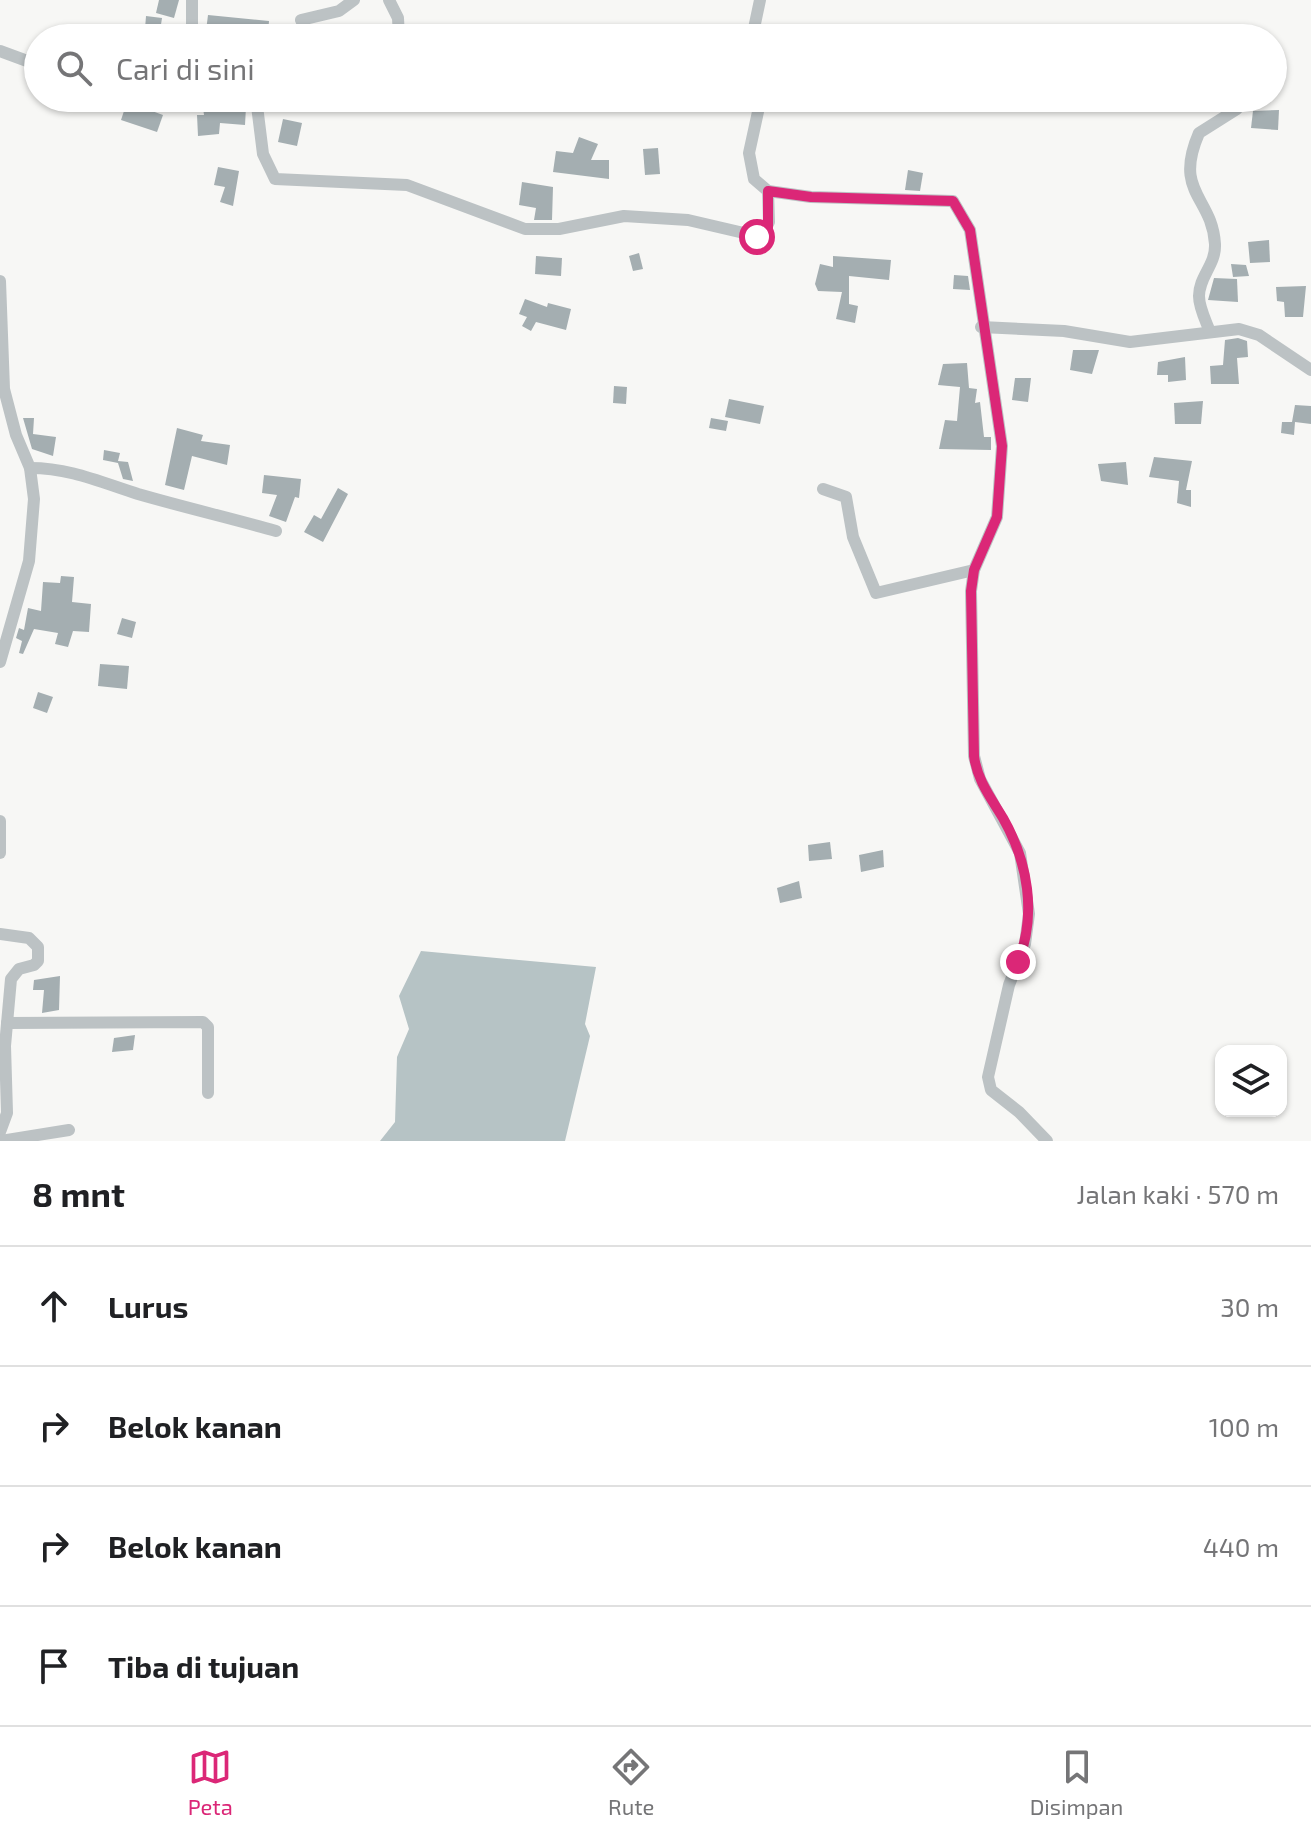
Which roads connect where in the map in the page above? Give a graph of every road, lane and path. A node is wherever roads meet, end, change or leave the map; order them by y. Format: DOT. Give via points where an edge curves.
graph roads {
  1 [pos="192,0"];
  2 [pos="354,0"];
  3 [pos="389,0"];
  4 [pos="760,0"];
  5 [pos="301,20"];
  6 [pos="192,24"];
  7 [pos="398,24"];
  8 [pos="755,24"];
  9 [pos="0,51"];
  10 [pos="24,60"];
  11 [pos="258,112"];
  12 [pos="758,112"];
  13 [pos="1232,112"];
  14 [pos="768,191"];
  15 [pos="0,281"];
  16 [pos="981,327"];
  17 [pos="1210,332"];
  18 [pos="1311,370"];
  19 [pos="30,468"];
  20 [pos="823,489"];
  21 [pos="276,531"];
  22 [pos="974,570"];
  23 [pos="0,662"];
  24 [pos="0,821"];
  25 [pos="0,853"];
  26 [pos="0,934"];
  27 [pos="7,1023"];
  28 [pos="208,1093"];
  29 [pos="69,1130"];
  30 [pos="0,1132"];
  31 [pos="0,1141"];
  32 [pos="1047,1141"];
  1 -- 6 [label="street"];
  2 -- 5 [label="street" via="339,11"];
  3 -- 7 [label="street"];
  4 -- 8 [label="street"];
  9 -- 10 [label="street"];
  11 -- 14 [label="street" via="267,170 275,179 407,185 525,229 559,229 624,216 688,220 761,237 769,222"];
  12 -- 14 [label="street" via="749,153 754,179"];
  13 -- 17 [label="street" via="1199,133 1189,168 1193,192 1215,240 1215,261 1199,295"];
  14 -- 16 [label="street" via="953,201 970,230"];
  15 -- 19 [label="street" via="4,389"];
  16 -- 17 [label="street" via="1064,331 1130,342"];
  16 -- 22 [label="street" via="1002,446 997,517"];
  17 -- 18 [label="street" via="1239,329 1259,335"];
  19 -- 21 [label="street" via="84,474"];
  19 -- 23 [label="street" via="32,541"];
  20 -- 22 [label="street" via="846,497 853,537 876,593"];
  22 -- 32 [label="street" via="970,646 976,768 1020,853 1029,914 988,1077 991,1090"];
  24 -- 25 [label="street"];
  26 -- 27 [label="street" via="29,938 38,947 38,961 11,979"];
  27 -- 28 [label="street" via="203,1022 208,1027"];
  27 -- 30 [label="street" via="7,1113"];
  29 -- 31 [label="street"];
}
